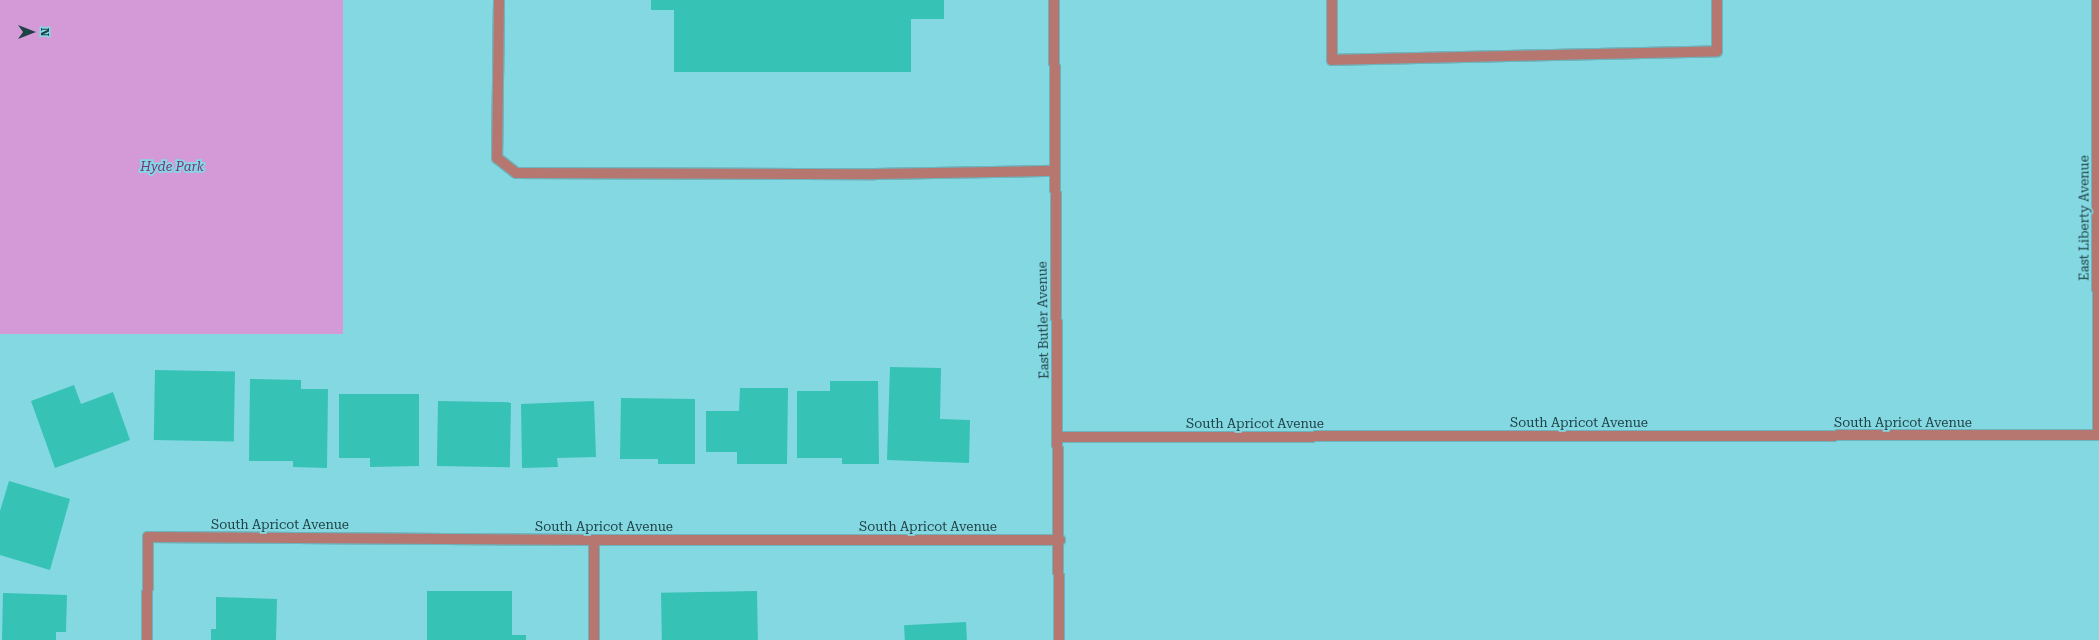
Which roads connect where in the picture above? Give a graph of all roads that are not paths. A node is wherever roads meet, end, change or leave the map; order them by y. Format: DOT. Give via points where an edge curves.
graph roads {
  1 [pos="499,0"];
  2 [pos="1054,0"];
  3 [pos="1332,0"];
  4 [pos="1717,0"];
  5 [pos="2097,0"];
  6 [pos="1055,171"];
  7 [pos="2098,435"];
  8 [pos="1059,437"];
  9 [pos="594,540"];
  10 [pos="1060,540"];
  11 [pos="147,640"];
  12 [pos="594,640"];
  13 [pos="1059,640"];
  1 -- 6 [label="street" via="497,158 516,173 875,174"];
  2 -- 6 [label="street, East Butler Avenue"];
  3 -- 4 [label="street" via="1332,60 1717,51"];
  5 -- 7 [label="street, East Liberty Avenue"];
  6 -- 8 [label="street, East Butler Avenue"];
  7 -- 8 [label="street, South Apricot Avenue"];
  8 -- 10 [label="street, East Butler Avenue"];
  9 -- 10 [label="street, South Apricot Avenue"];
  9 -- 11 [label="street, South Apricot Avenue" via="148,537"];
  9 -- 12 [label="street"];
  10 -- 13 [label="street, East Butler Avenue"];
}
